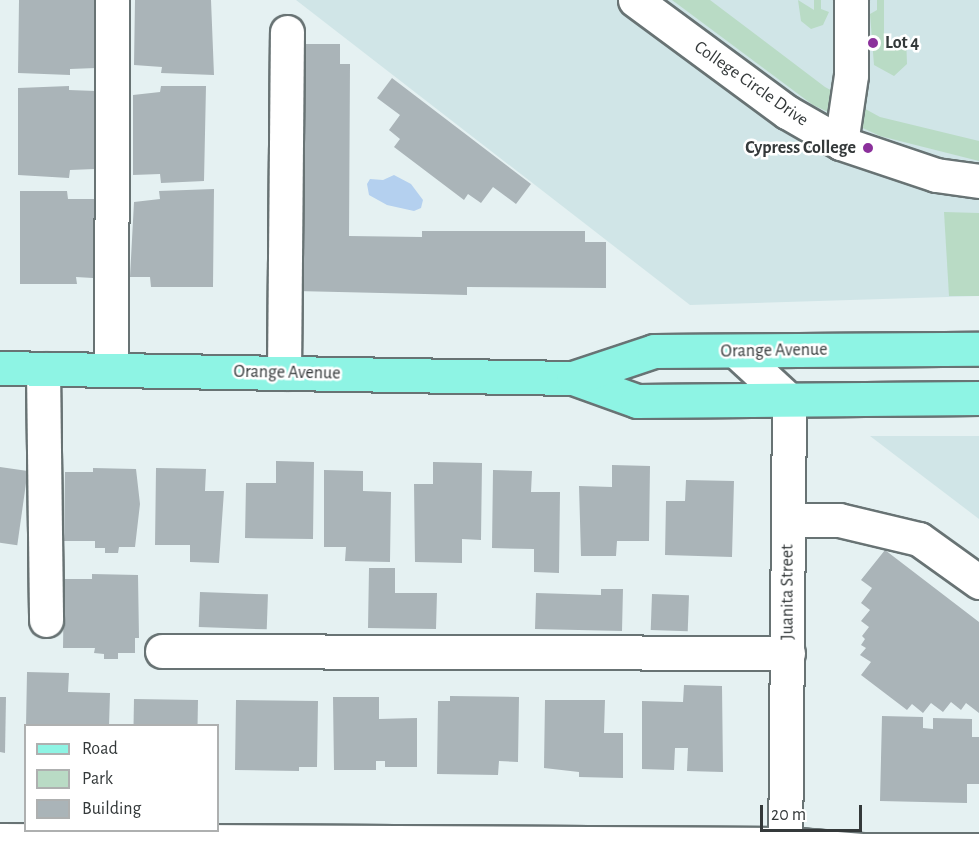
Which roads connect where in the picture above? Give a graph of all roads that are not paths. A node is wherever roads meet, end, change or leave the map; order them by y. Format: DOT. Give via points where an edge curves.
graph roads {
  1 [pos="112,0"];
  2 [pos="635,0"];
  3 [pos="851,0"];
  4 [pos="287,32"];
  5 [pos="841,143"];
  6 [pos="979,181"];
  7 [pos="979,349"];
  8 [pos="737,352"];
  9 [pos="0,368"];
  10 [pos="43,369"];
  11 [pos="111,369"];
  12 [pos="284,373"];
  13 [pos="573,378"];
  14 [pos="979,398"];
  15 [pos="789,400"];
  16 [pos="789,520"];
  17 [pos="979,582"];
  18 [pos="46,620"];
  19 [pos="162,651"];
  20 [pos="788,652"];
  21 [pos="0,840"];
  22 [pos="785,850"];
  23 [pos="979,850"];
  1 -- 11 [label="street"];
  2 -- 5 [label="street, College Circle Drive" via="787,112"];
  3 -- 5 [label="street" via="851,75"];
  4 -- 12 [label="street"];
  5 -- 6 [label="street, College Circle Drive" via="936,175"];
  7 -- 8 [label="main road, Orange Avenue"];
  8 -- 13 [label="main road, Orange Avenue" via="654,351"];
  8 -- 15 [label="street"];
  9 -- 10 [label="main road, Orange Avenue"];
  10 -- 11 [label="main road, Orange Avenue"];
  10 -- 18 [label="street"];
  11 -- 12 [label="main road, Orange Avenue"];
  12 -- 13 [label="main road, Orange Avenue"];
  13 -- 15 [label="main road, Orange Avenue" via="637,401"];
  14 -- 15 [label="main road, Orange Avenue"];
  15 -- 16 [label="street, Juanita Street"];
  16 -- 17 [label="street" via="840,520 919,539"];
  16 -- 20 [label="street, Juanita Street"];
  19 -- 20 [label="street"];
  20 -- 22 [label="street, Juanita Street"];
  21 -- 22 [label="street"];
  22 -- 23 [label="street"];
}
